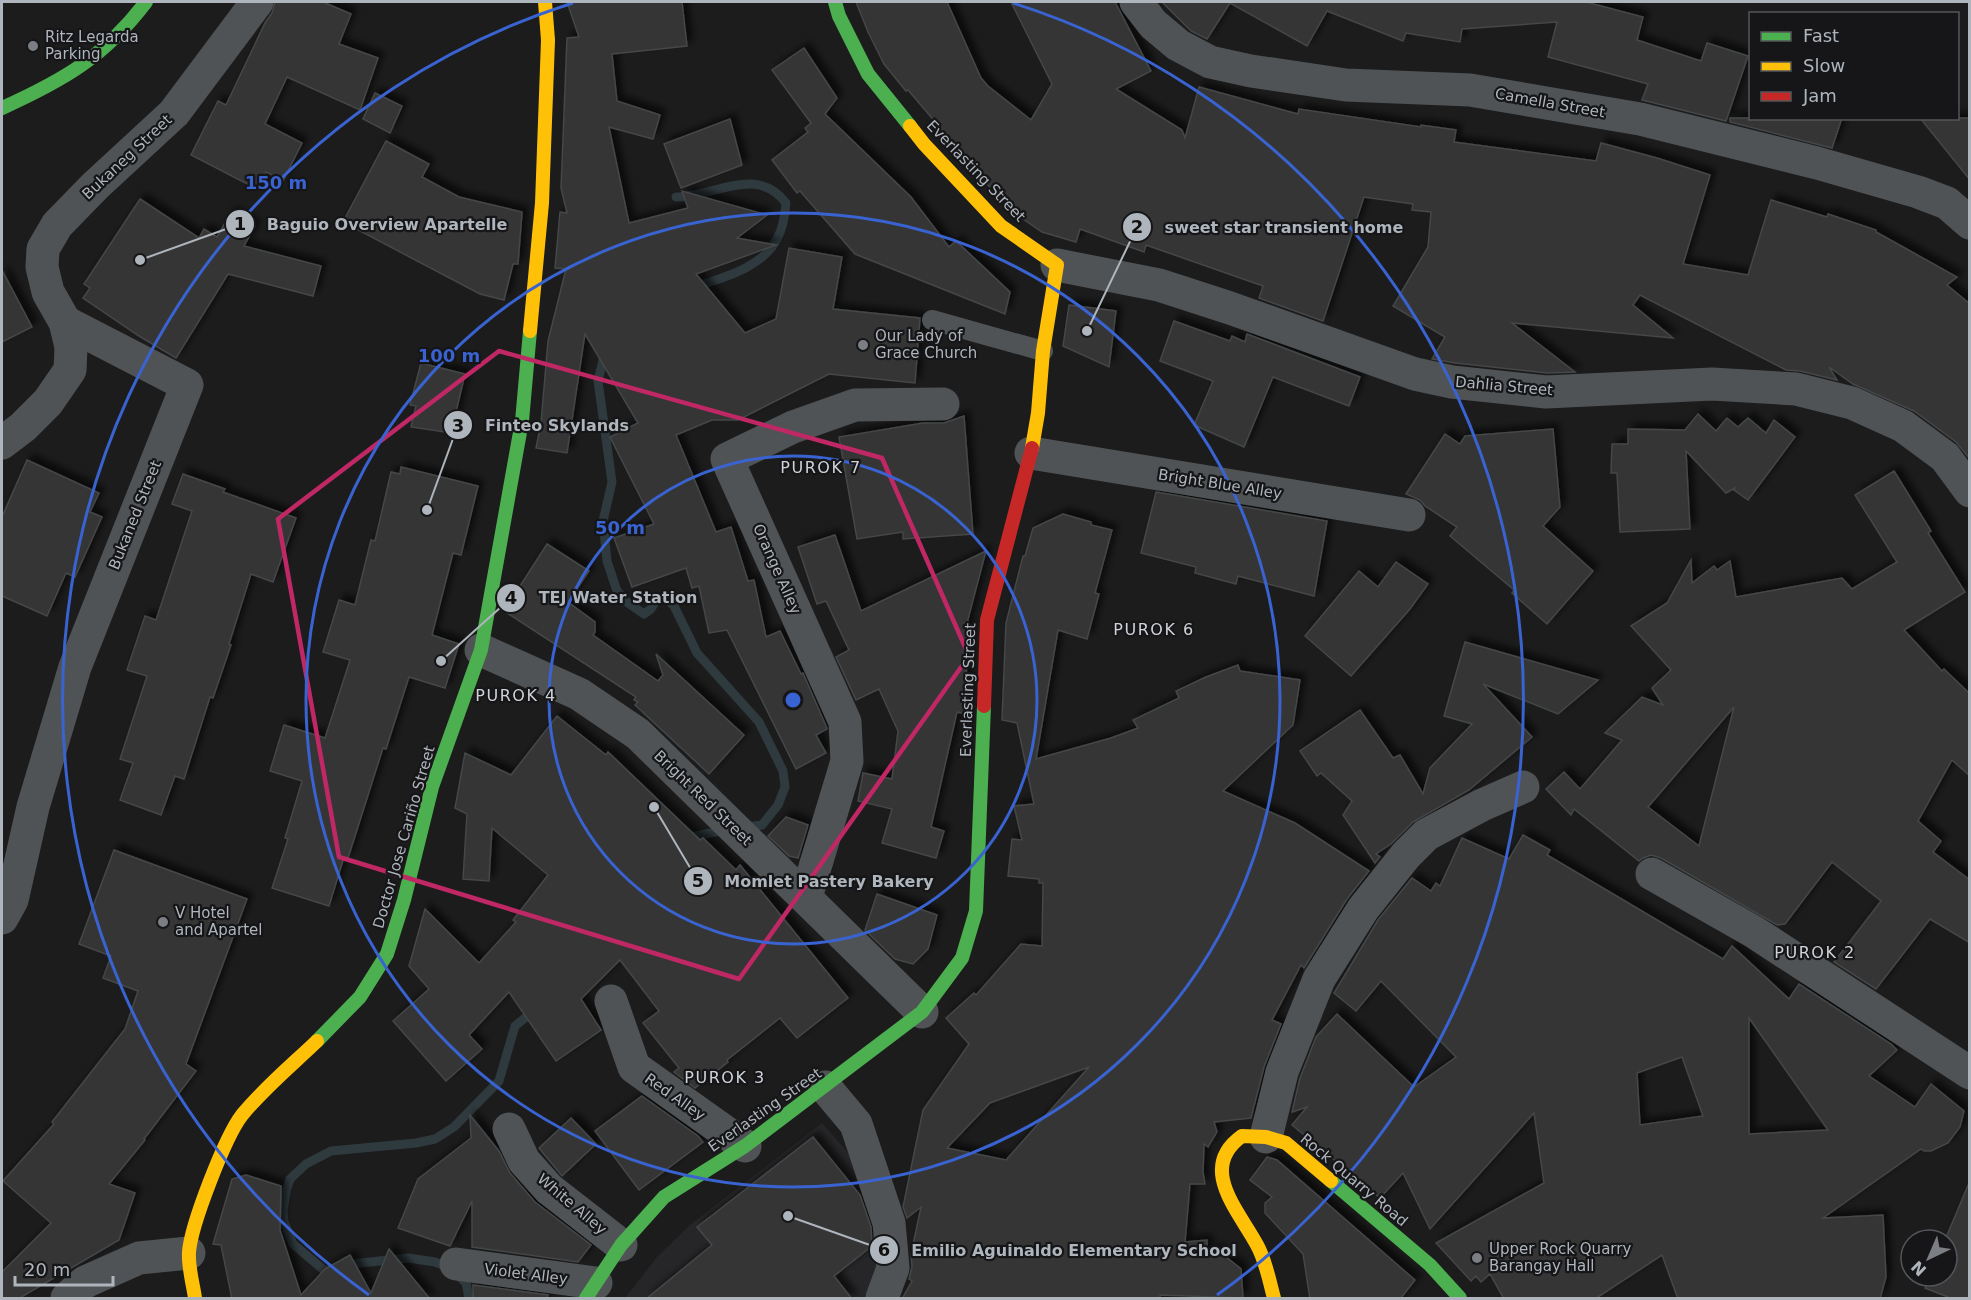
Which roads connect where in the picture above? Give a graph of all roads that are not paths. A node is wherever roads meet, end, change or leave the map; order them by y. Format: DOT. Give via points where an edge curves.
graph roads {
  1 [pos="146,2"];
  2 [pos="257,2"];
  3 [pos="545,2"];
  4 [pos="835,2"];
  5 [pos="1136,2"];
  6 [pos="2,108"];
  7 [pos="1970,224"];
  8 [pos="1057,265"];
  9 [pos="932,320"];
  10 [pos="65,322"];
  11 [pos="1043,351"];
  12 [pos="943,404"];
  13 [pos="2,443"];
  14 [pos="1031,453"];
  15 [pos="1970,491"];
  16 [pos="1409,515"];
  17 [pos="481,650"];
  18 [pos="1523,787"];
  19 [pos="1652,874"];
  20 [pos="806,897"];
  21 [pos="2,918"];
  22 [pos="610,1001"];
  23 [pos="922,1012"];
  24 [pos="1970,1073"];
  25 [pos="825,1087"];
  26 [pos="509,1129"];
  27 [pos="1266,1137"];
  28 [pos="745,1146"];
  29 [pos="621,1245"];
  30 [pos="189,1253"];
  31 [pos="456,1264"];
  32 [pos="591,1291"];
  33 [pos="67,1299"];
  34 [pos="195,1299"];
  35 [pos="882,1299"];
  36 [pos="1274,1299"];
  37 [pos="1460,1299"];
  1 -- 6 [label="street" via="89,61"];
  2 -- 10 [label="street, Bukaneg Street" via="174,113 57,225 43,249 42,267 48,292"];
  3 -- 17 [label="street, Doctor Jose Cariño Street" via="548,40 542,203 522,421"];
  4 -- 8 [label="street, Everlasting Street" via="868,74 924,144 1001,226"];
  5 -- 7 [label="street, Camella Street" via="1153,24 1178,45 1210,62 1346,85 1470,90 1640,119 1918,192 1947,203"];
  8 -- 11 [label="street, Everlasting Street"];
  8 -- 15 [label="street, Dahlia Street" via="1159,285 1415,374 1452,382 1546,392 1712,384 1796,389 1852,403 1904,426 1945,457"];
  9 -- 11 [label="lane"];
  10 -- 13 [label="street" via="71,347 70,370 48,402"];
  10 -- 21 [label="street, Bukaned Street" via="187,385 75,667 33,807 12,900"];
  11 -- 14 [label="street, Everlasting Street"];
  12 -- 20 [label="street, Orange Alley" via="855,405 793,427 727,459 844,722 847,761"];
  14 -- 16 [label="street, Bright Blue Alley"];
  14 -- 23 [label="street, Everlasting Street" via="987,620 976,911 962,957"];
  17 -- 20 [label="street, Bright Red Street" via="579,694 638,734"];
  17 -- 30 [label="street, Doctor Jose Cariño Street" via="432,787 387,954 360,997 240,1118 194,1228"];
  18 -- 27 [label="street" via="1426,835 1363,909 1319,979 1282,1072"];
  19 -- 24 [label="street" via="1754,932"];
  20 -- 23 [label="street, Bright Red Street"];
  22 -- 28 [label="street, Red Alley" via="634,1067"];
  23 -- 25 [label="street, Everlasting Street"];
  25 -- 28 [label="street, Everlasting Street"];
  25 -- 35 [label="street" via="856,1124 889,1223 893,1268"];
  26 -- 29 [label="street, White Alley" via="524,1161 549,1188"];
  27 -- 36 [label="street, Rock Quarry Road" via="1242,1136 1228,1148 1223,1185 1258,1248"];
  27 -- 37 [label="street, Rock Quarry Road" via="1286,1143 1430,1265"];
  28 -- 29 [label="street, Everlasting Street" via="664,1197"];
  29 -- 32 [label="street, Everlasting Street"];
  30 -- 33 [label="street" via="139,1258 85,1282"];
  30 -- 34 [label="street, Doctor Jose Cariño Street"];
  31 -- 32 [label="street, Violet Alley"];
}
